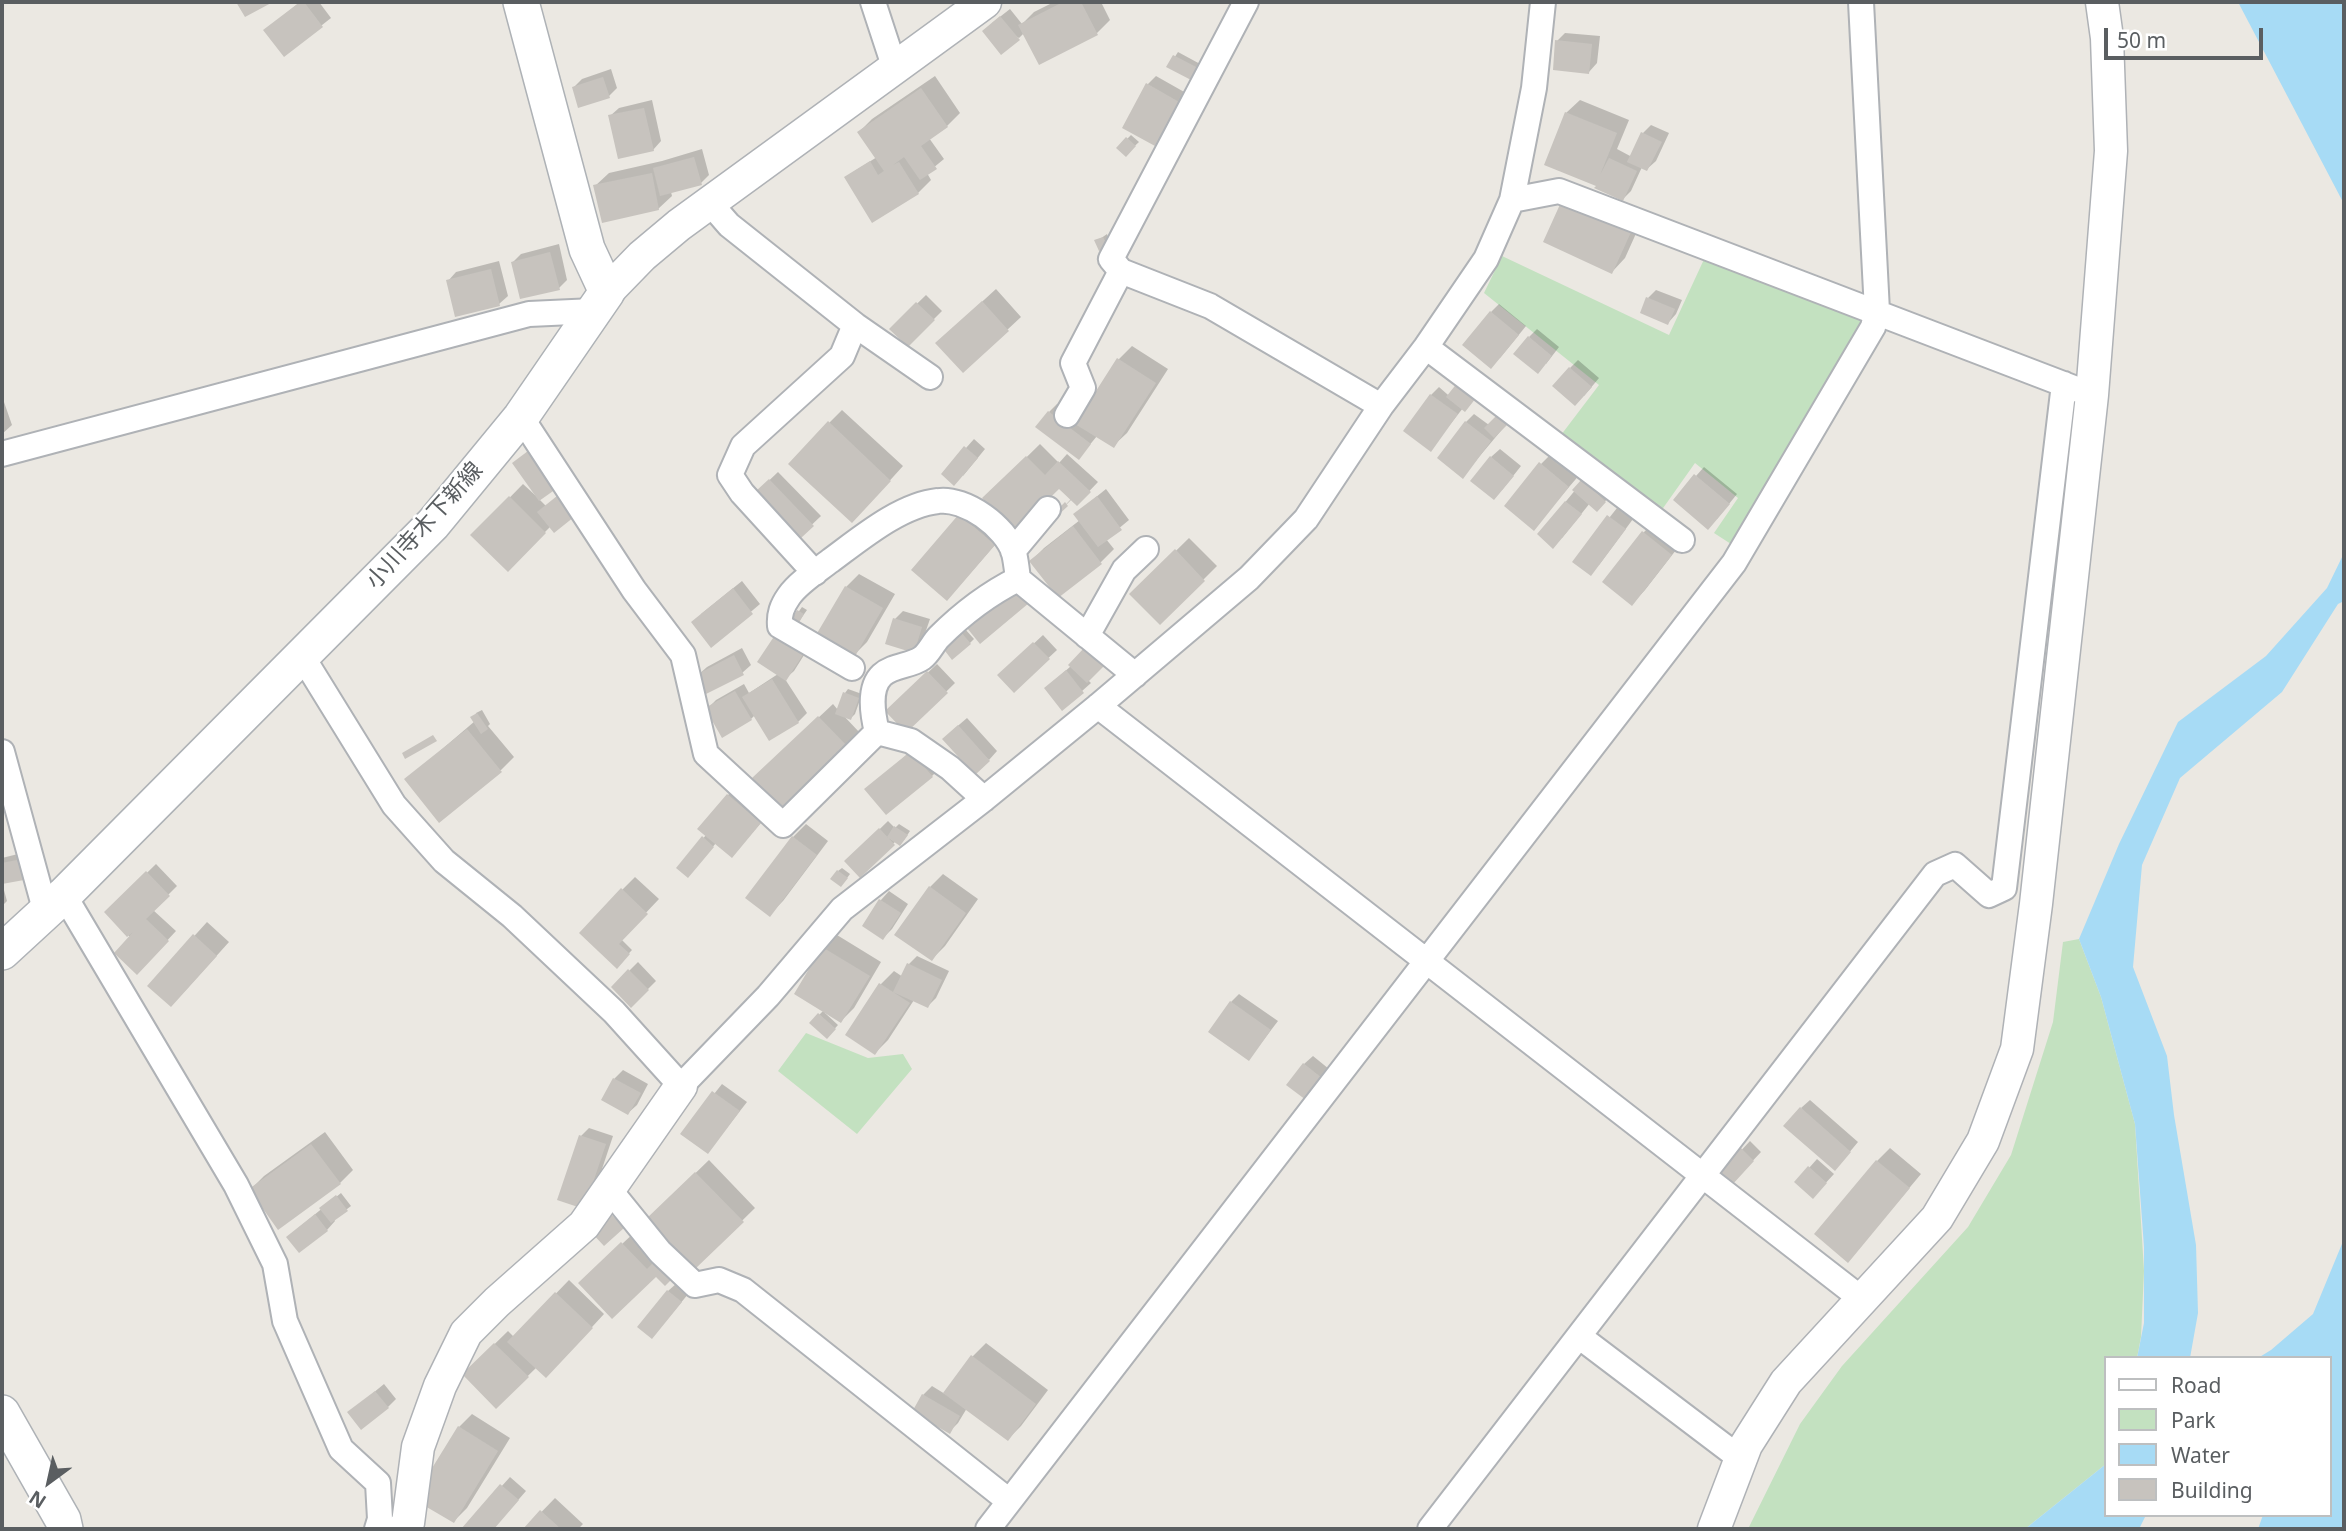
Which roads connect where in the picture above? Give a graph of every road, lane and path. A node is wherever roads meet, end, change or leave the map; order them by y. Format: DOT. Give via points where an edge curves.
graph roads {
  1 [pos="522,2"];
  2 [pos="873,2"];
  3 [pos="985,2"];
  4 [pos="1246,2"];
  5 [pos="1542,2"];
  6 [pos="1861,2"];
  7 [pos="2102,2"];
  8 [pos="894,66"];
  9 [pos="1511,200"];
  10 [pos="709,202"];
  11 [pos="1121,271"];
  12 [pos="601,302"];
  13 [pos="1877,311"];
  14 [pos="855,325"];
  15 [pos="1426,347"];
  16 [pos="930,377"];
  17 [pos="2078,389"];
  18 [pos="1381,406"];
  19 [pos="1067,415"];
  20 [pos="521,417"];
  21 [pos="2,454"];
  22 [pos="1048,509"];
  23 [pos="1682,540"];
  24 [pos="1146,549"];
  25 [pos="1013,551"];
  26 [pos="815,573"];
  27 [pos="1018,579"];
  28 [pos="1087,636"];
  29 [pos="302,656"];
  30 [pos="852,668"];
  31 [pos="1135,675"];
  32 [pos="1098,706"];
  33 [pos="877,732"];
  34 [pos="2,752"];
  35 [pos="984,799"];
  36 [pos="55,904"];
  37 [pos="2,952"];
  38 [pos="1426,959"];
  39 [pos="681,1086"];
  40 [pos="1702,1174"];
  41 [pos="609,1189"];
  42 [pos="1863,1300"];
  43 [pos="1580,1337"];
  44 [pos="2,1413"];
  45 [pos="1741,1459"];
  46 [pos="1009,1502"];
  47 [pos="409,1527"];
  48 [pos="65,1529"];
  49 [pos="377,1529"];
  50 [pos="988,1529"];
  51 [pos="1430,1529"];
  52 [pos="1714,1529"];
  1 -- 12 [label="main road"];
  2 -- 8 [label="street"];
  3 -- 8 [label="street"];
  4 -- 11 [label="street" via="1111,259"];
  5 -- 9 [label="street" via="1534,88"];
  6 -- 13 [label="street"];
  7 -- 17 [label="street" via="2111,151"];
  8 -- 10 [label="street"];
  9 -- 13 [label="street" via="1559,191"];
  9 -- 15 [label="street" via="1486,259"];
  10 -- 12 [label="street" via="642,256"];
  10 -- 14 [label="street" via="729,225"];
  11 -- 18 [label="street" via="1210,306"];
  11 -- 19 [label="street" via="1073,363 1083,388"];
  12 -- 20 [label="main road, 小川寺木下新線"];
  12 -- 21 [label="street" via="529,314"];
  13 -- 17 [label="street"];
  13 -- 38 [label="street" via="1873,327 1734,563"];
  14 -- 16 [label="street"];
  14 -- 26 [label="street" via="842,356 743,446 730,475"];
  15 -- 18 [label="street"];
  15 -- 23 [label="street"];
  17 -- 40 [label="street" via="2004,888 1989,895 1955,865 1935,874"];
  17 -- 42 [label="street" via="2036,904 2017,1049 1983,1141 1937,1218"];
  18 -- 31 [label="street" via="1306,519 1249,578"];
  20 -- 29 [label="main road, 小川寺木下新線" via="433,524"];
  20 -- 33 [label="street" via="634,590 683,655 706,754 783,825"];
  22 -- 25 [label="street"];
  24 -- 28 [label="street" via="1124,570"];
  25 -- 26 [label="street" via="995,525 978,513 940,500 880,525"];
  25 -- 27 [label="street"];
  26 -- 30 [label="street" via="789,595 779,615 780,626"];
  27 -- 28 [label="street"];
  27 -- 33 [label="street" via="963,614 922,657 881,675 874,689"];
  28 -- 31 [label="street"];
  29 -- 36 [label="main road, 小川寺木下新線"];
  29 -- 39 [label="street" via="394,805 444,861 512,916 614,1012"];
  31 -- 32 [label="street"];
  32 -- 35 [label="street"];
  32 -- 38 [label="street"];
  33 -- 35 [label="street" via="911,741"];
  34 -- 36 [label="street"];
  35 -- 39 [label="street" via="842,909 768,996"];
  36 -- 37 [label="main road, 小川寺木下新線"];
  36 -- 49 [label="street" via="236,1185 275,1264 285,1321 341,1449 378,1483"];
  38 -- 40 [label="street"];
  38 -- 46 [label="street"];
  39 -- 41 [label="street"];
  40 -- 42 [label="street"];
  40 -- 43 [label="street"];
  41 -- 46 [label="street" via="660,1252 695,1285 719,1280 743,1290"];
  41 -- 47 [label="street" via="584,1225 466,1333 418,1447"];
  42 -- 45 [label="street" via="1786,1382"];
  43 -- 45 [label="street"];
  43 -- 51 [label="street"];
  44 -- 48 [label="main road"];
  45 -- 52 [label="street"];
  46 -- 50 [label="street"];
}
